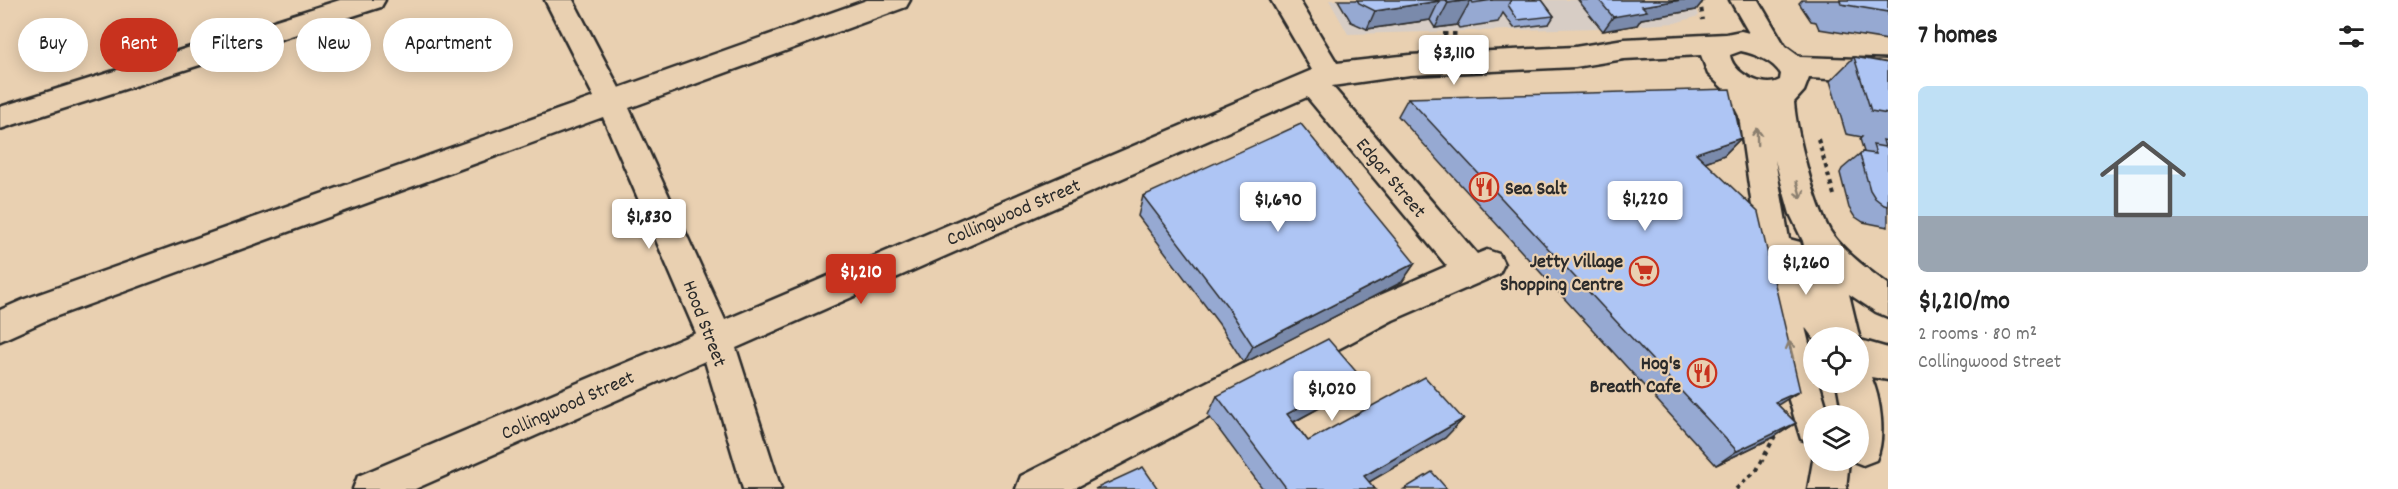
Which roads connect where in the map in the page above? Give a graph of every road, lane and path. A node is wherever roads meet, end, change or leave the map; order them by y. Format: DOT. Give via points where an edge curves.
graph roads {
  1 [pos="371,0"];
  2 [pos="559,0"];
  3 [pos="896,0"];
  4 [pos="1285,0"];
  5 [pos="1727,0"];
  6 [pos="1744,0"];
  7 [pos="1729,43"];
  8 [pos="1575,57"];
  9 [pos="1887,57"];
  10 [pos="1782,70"];
  11 [pos="1321,79"];
  12 [pos="1732,80"];
  13 [pos="612,103"];
  14 [pos="0,118"];
  15 [pos="1815,130"];
  16 [pos="1761,170"];
  17 [pos="1835,200"];
  18 [pos="1819,241"];
  19 [pos="1888,302"];
  20 [pos="0,326"];
  21 [pos="1825,327"];
  22 [pos="1843,327"];
  23 [pos="716,339"];
  24 [pos="1869,342"];
  25 [pos="1888,343"];
  26 [pos="1869,361"];
  27 [pos="1888,364"];
  28 [pos="1808,405"];
  29 [pos="372,489"];
  30 [pos="762,489"];
  31 [pos="1035,489"];
  1 -- 14 [label="street"];
  2 -- 13 [label="street, Hood Street"];
  3 -- 13 [label="street"];
  4 -- 11 [label="street, Edgar Street"];
  5 -- 7 [label="street" via="1732,32"];
  6 -- 10 [label="street"];
  7 -- 8 [label="street, Collingwood Street" via="1624,49"];
  7 -- 10 [label="street, Collingwood Street" via="1752,43"];
  7 -- 12 [label="street" via="1716,51 1715,57 1720,70"];
  8 -- 11 [label="street, Collingwood Street" via="1410,65"];
  8 -- 12 [label="street, Collingwood Street" via="1699,68"];
  9 -- 10 [label="street"];
  10 -- 12 [label="street, Collingwood Street" via="1760,93"];
  10 -- 18 [label="street, one-way" via="1780,124 1806,214"];
  11 -- 23 [label="street, Collingwood Street"];
  11 -- 31 [label="street, Edgar Street" via="1479,268 1381,310"];
  16 -- 12 [label="street, one-way" via="1757,123 1749,100"];
  13 -- 20 [label="street" via="37,309"];
  13 -- 23 [label="street, Hood Street"];
  15 -- 17 [label="path"];
  16 -- 21 [label="street" via="1777,200 1796,279"];
  28 -- 16 [label="street, one-way" via="1790,345"];
  18 -- 19 [label="street" via="1854,279"];
  18 -- 22 [label="street"];
  23 -- 29 [label="street, Collingwood Street"];
  23 -- 30 [label="street, Hood Street"];
  24 -- 25 [label="street"];
  26 -- 27 [label="street"];
}
